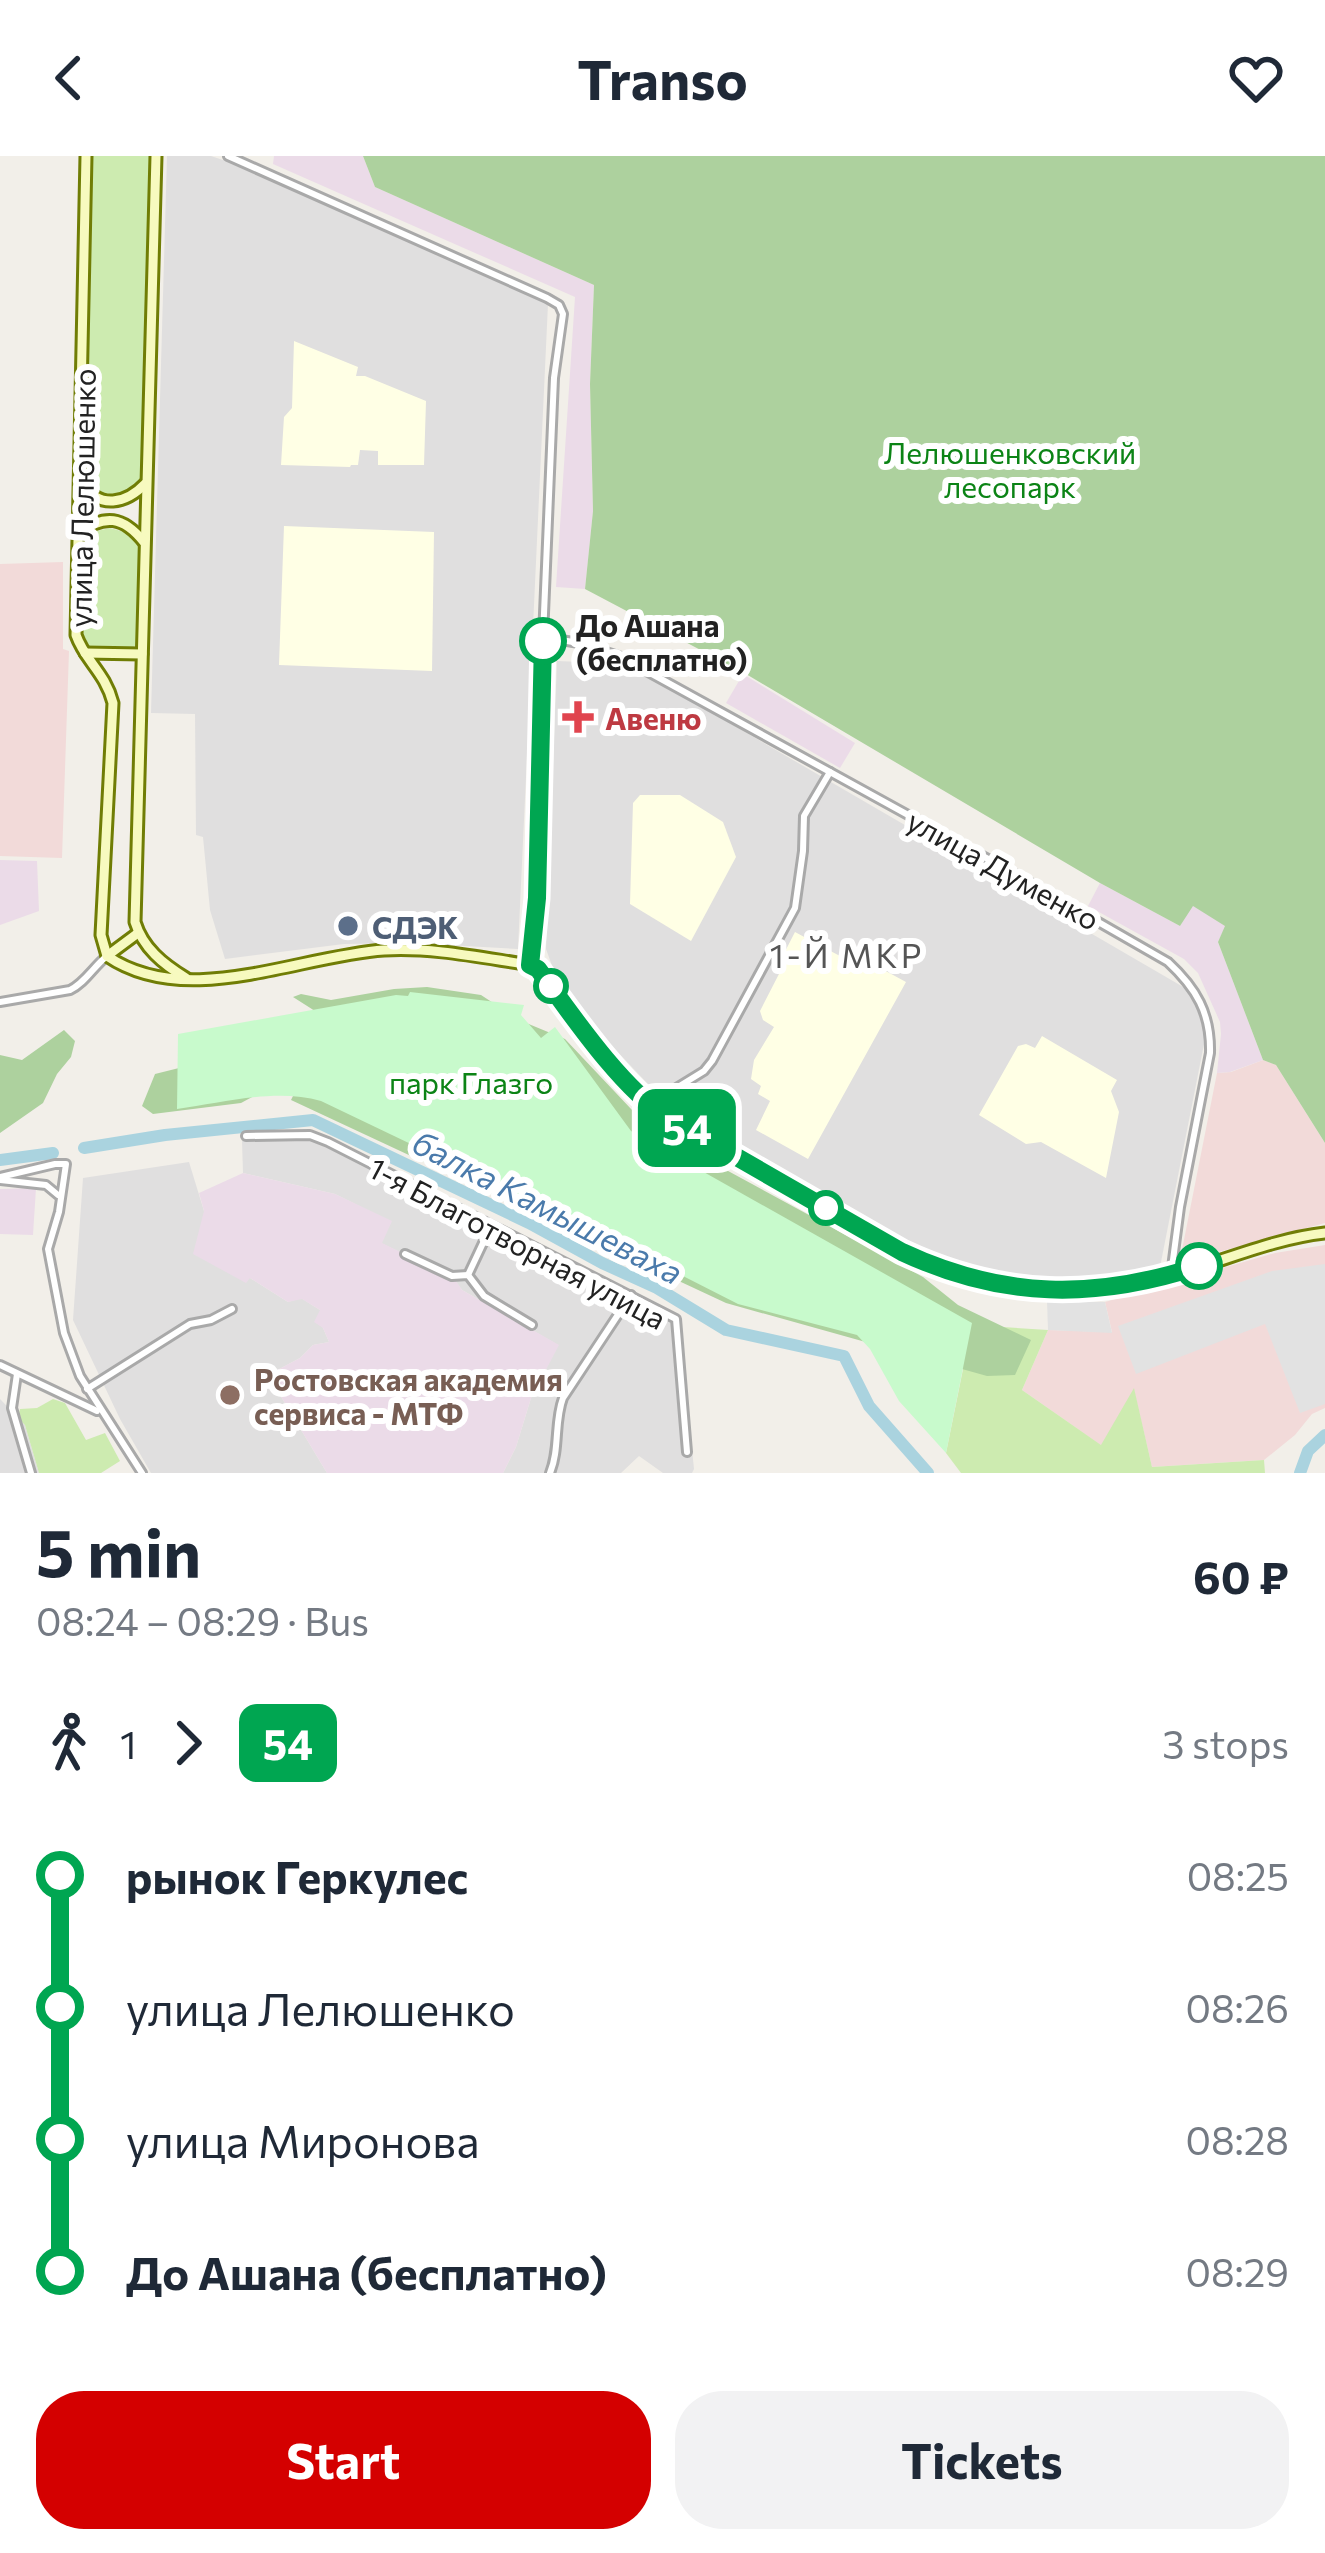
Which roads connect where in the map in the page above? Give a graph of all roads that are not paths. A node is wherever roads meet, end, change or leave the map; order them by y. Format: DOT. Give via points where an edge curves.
graph roads {
  1 [pos="86,156"];
  2 [pos="156,156"];
  3 [pos="228,156"];
  4 [pos="80,478"];
  5 [pos="146,483"];
  6 [pos="78,533"];
  7 [pos="144,542"];
  8 [pos="543,638"];
  9 [pos="85,653"];
  10 [pos="142,654"];
  11 [pos="830,772"];
  12 [pos="138,933"];
  13 [pos="107,956"];
  14 [pos="530,965"];
  15 [pos="191,981"];
  16 [pos="0,1002"];
  17 [pos="676,1090"];
  18 [pos="650,1104"];
  19 [pos="667,1117"];
  20 [pos="246,1136"];
  21 [pos="0,1179"];
  22 [pos="61,1198"];
  23 [pos="491,1226"];
  24 [pos="1325,1233"];
  25 [pos="405,1254"];
  26 [pos="468,1275"];
  27 [pos="1171,1275"];
  28 [pos="632,1295"];
  29 [pos="232,1309"];
  30 [pos="532,1324"];
  31 [pos="0,1365"];
  32 [pos="17,1374"];
  33 [pos="87,1389"];
  34 [pos="101,1412"];
  35 [pos="686,1452"];
  36 [pos="31,1473"];
  37 [pos="142,1473"];
  38 [pos="550,1473"];
  1 -- 4 [label="street, улица Лелюшенко"];
  2 -- 5 [label="street"];
  3 -- 8 [label="street" via="559,305"];
  4 -- 5 [label="street" via="104,501 126,499"];
  4 -- 6 [label="street, улица Лелюшенко"];
  5 -- 7 [label="street"];
  6 -- 7 [label="street" via="120,522"];
  6 -- 9 [label="street, улица Лелюшенко" via="76,635"];
  7 -- 10 [label="street"];
  8 -- 11 [label="street, улица Думенко" via="621,657"];
  8 -- 14 [label="street"];
  9 -- 10 [label="street"];
  9 -- 13 [label="street, улица Лелюшенко" via="105,677 112,703 101,935"];
  10 -- 12 [label="street"];
  11 -- 17 [label="street" via="804,816 795,908 712,1061"];
  11 -- 27 [label="street, улица Думенко" via="1187,980 1202,1003 1210,1052"];
  12 -- 13 [label="street"];
  12 -- 15 [label="street"];
  13 -- 15 [label="street" via="140,973"];
  13 -- 16 [label="street" via="80,985"];
  14 -- 15 [label="street" via="387,950"];
  14 -- 18 [label="street"];
  17 -- 18 [label="street"];
  17 -- 19 [label="street"];
  18 -- 19 [label="street"];
  19 -- 27 [label="street" via="941,1269 1054,1289 1107,1289"];
  20 -- 23 [label="street, 1-я Благотворная улица" via="310,1135"];
  21 -- 22 [label="street" via="46,1185"];
  21 -- 22 [label="street" via="66,1164"];
  22 -- 33 [label="street" via="48,1249 64,1334"];
  23 -- 26 [label="street"];
  23 -- 28 [label="street, 1-я Благотворная улица"];
  24 -- 27 [label="street"];
  25 -- 26 [label="street" via="452,1276"];
  26 -- 30 [label="street" via="484,1296"];
  28 -- 35 [label="street, 1-я Благотворная улица" via="676,1319"];
  28 -- 38 [label="street" via="563,1398"];
  29 -- 33 [label="street" via="190,1324"];
  31 -- 32 [label="street"];
  32 -- 34 [label="street"];
  32 -- 36 [label="street" via="12,1408"];
  33 -- 34 [label="street"];
  34 -- 37 [label="street"];
}
